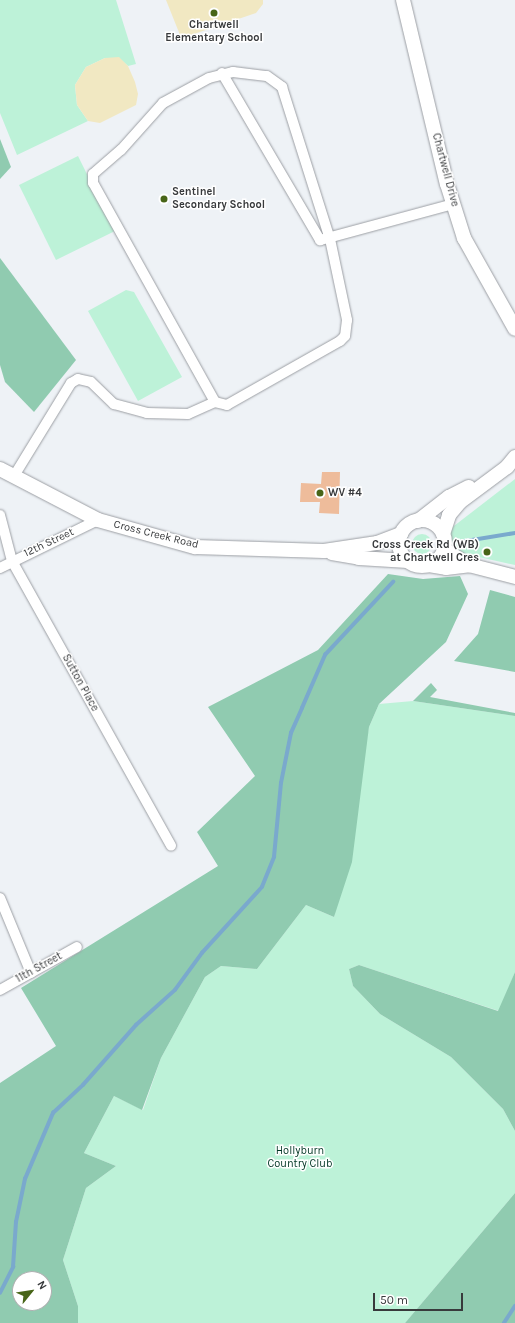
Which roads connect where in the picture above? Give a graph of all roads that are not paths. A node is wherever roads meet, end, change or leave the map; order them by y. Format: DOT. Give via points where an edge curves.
graph roads {
  1 [pos="403,0"];
  2 [pos="222,74"];
  3 [pos="453,204"];
  4 [pos="330,239"];
  5 [pos="515,329"];
  6 [pos="215,402"];
  7 [pos="515,457"];
  8 [pos="0,469"];
  9 [pos="14,476"];
  10 [pos="488,480"];
  11 [pos="0,514"];
  12 [pos="98,520"];
  13 [pos="418,521"];
  14 [pos="401,534"];
  15 [pos="443,534"];
  16 [pos="444,549"];
  17 [pos="324,550"];
  18 [pos="12,561"];
  19 [pos="408,561"];
  20 [pos="429,565"];
  21 [pos="469,565"];
  22 [pos="0,568"];
  23 [pos="515,577"];
  24 [pos="171,846"];
  25 [pos="0,898"];
  26 [pos="77,947"];
  27 [pos="31,973"];
  28 [pos="0,990"];
  1 -- 3 [label="street, Chartwell Drive"];
  2 -- 4 [label="street" via="316,237 320,240"];
  2 -- 4 [label="street" via="233,72 267,76 282,87"];
  2 -- 6 [label="street" via="163,103 121,150 93,174 93,183"];
  3 -- 4 [label="street"];
  3 -- 5 [label="street, Chartwell Drive" via="464,238"];
  4 -- 6 [label="street" via="347,320 345,336 227,405"];
  6 -- 9 [label="street" via="188,414 147,413 114,404 91,382 78,379 70,383"];
  7 -- 10 [label="street" via="507,467"];
  8 -- 9 [label="street, Cross Creek Road"];
  9 -- 12 [label="street, Cross Creek Road"];
  10 -- 13 [label="street" via="449,497"];
  10 -- 15 [label="street" via="460,502 449,515"];
  11 -- 18 [label="street, Sutton Place"];
  12 -- 17 [label="street, Cross Creek Road" via="196,547"];
  12 -- 18 [label="street, 12th Street"];
  13 -- 14 [label="street"];
  13 -- 15 [label="street" via="432,523"];
  14 -- 17 [label="street, Cross Creek Road" via="377,543"];
  14 -- 19 [label="street" via="400,549"];
  15 -- 16 [label="street"];
  16 -- 20 [label="street" via="436,561"];
  16 -- 21 [label="street"];
  17 -- 19 [label="street, Cross Creek Road" via="360,558"];
  18 -- 22 [label="street, 12th Street"];
  18 -- 24 [label="street, Sutton Place"];
  19 -- 20 [label="street" via="414,565"];
  20 -- 21 [label="street" via="446,568"];
  21 -- 23 [label="street"];
  25 -- 27 [label="street"];
  26 -- 27 [label="street, 11th Street"];
  27 -- 28 [label="street, 11th Street"];
}
